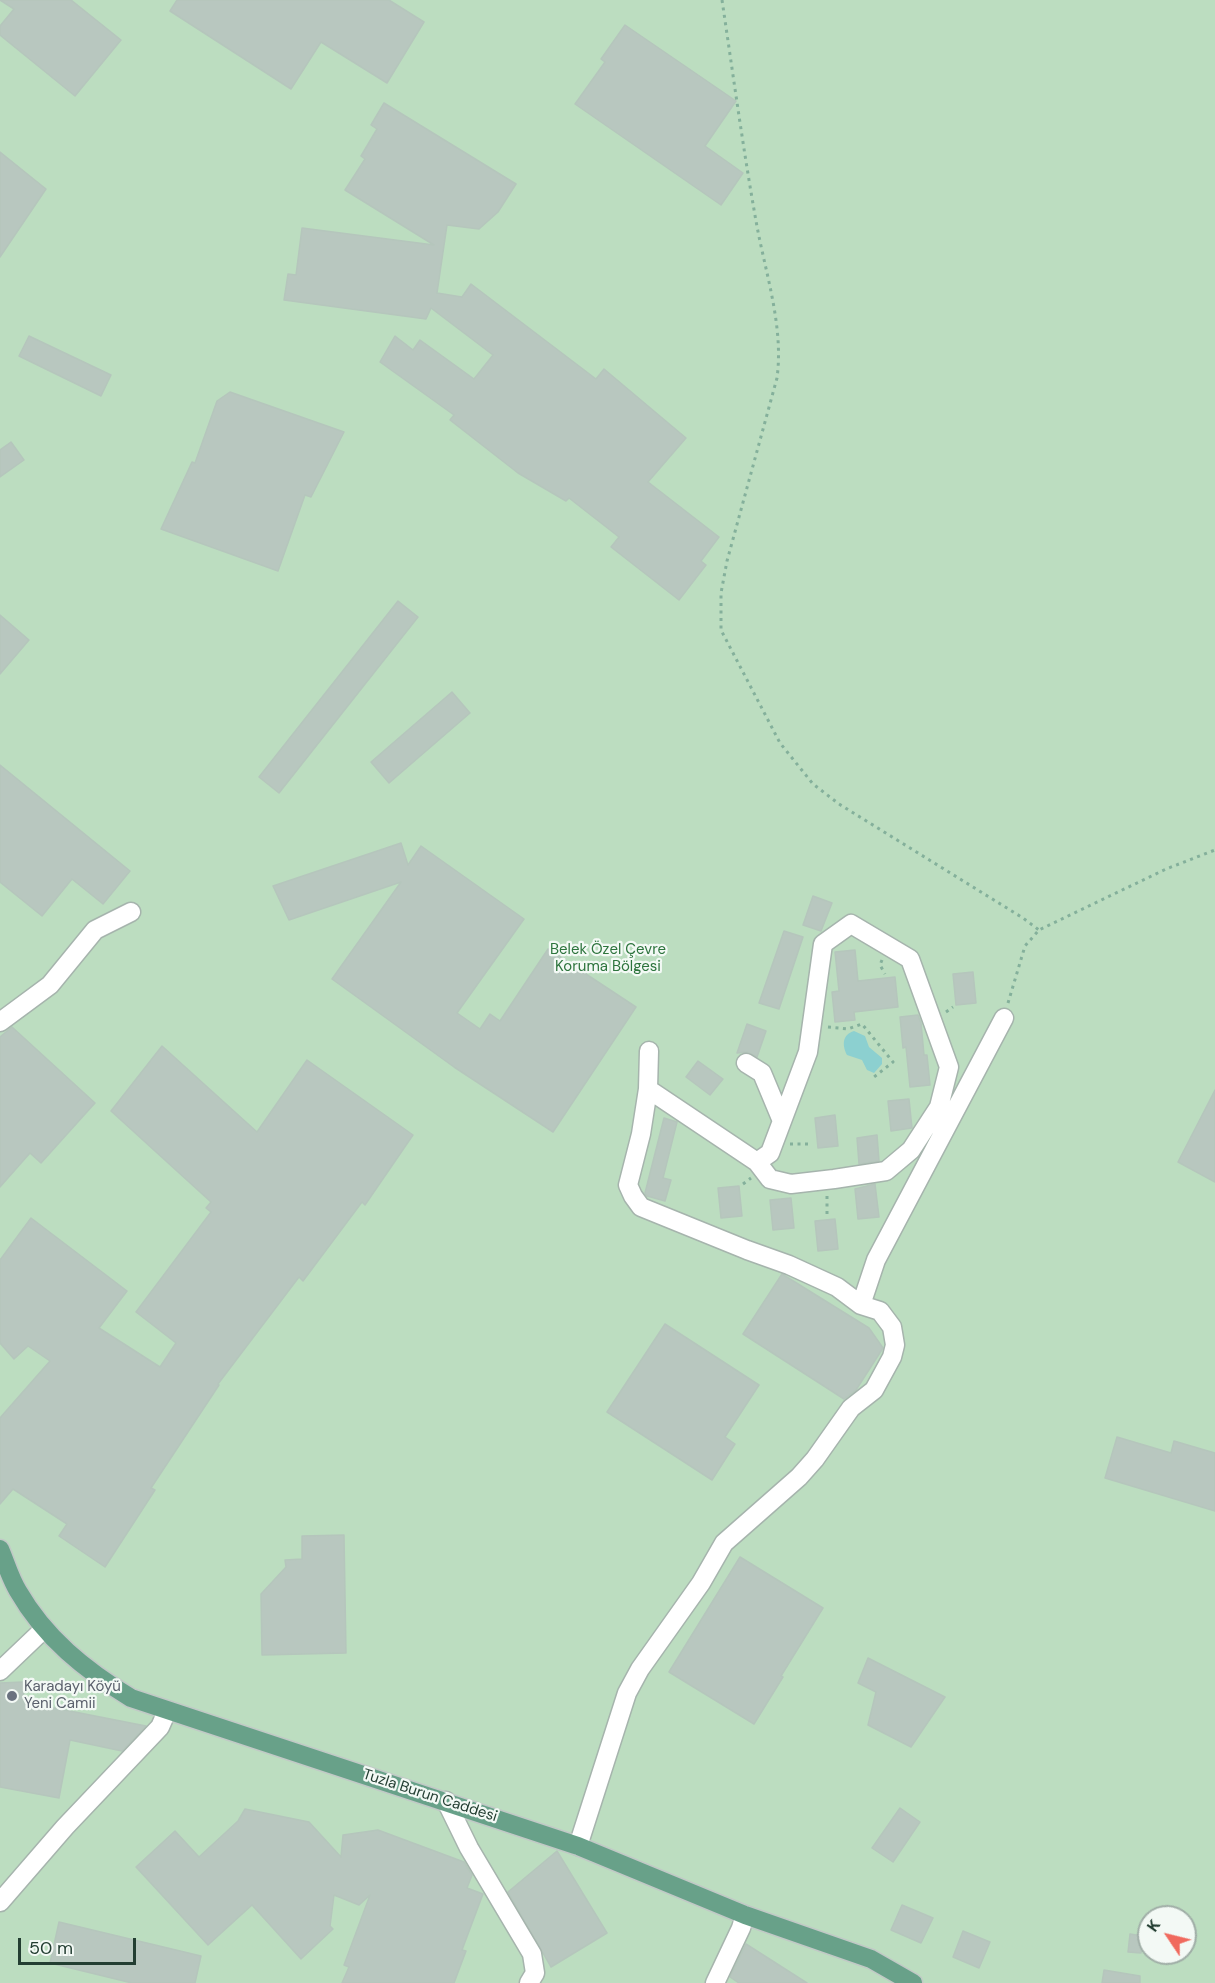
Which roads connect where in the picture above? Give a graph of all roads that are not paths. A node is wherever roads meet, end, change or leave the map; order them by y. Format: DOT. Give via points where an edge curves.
graph roads {
  1 [pos="131,912"];
  2 [pos="1004,1018"];
  3 [pos="0,1022"];
  4 [pos="648,1051"];
  5 [pos="746,1063"];
  6 [pos="648,1089"];
  7 [pos="782,1121"];
  8 [pos="757,1162"];
  9 [pos="861,1305"];
  10 [pos="0,1549"];
  11 [pos="44,1629"];
  12 [pos="0,1671"];
  13 [pos="167,1711"];
  14 [pos="446,1801"];
  15 [pos="578,1846"];
  16 [pos="0,1902"];
  17 [pos="745,1915"];
  18 [pos="529,1983"];
  19 [pos="715,1983"];
  20 [pos="913,1983"];
  1 -- 3 [label="street" via="95,930 50,985"];
  2 -- 9 [label="street" via="876,1260"];
  4 -- 6 [label="street"];
  5 -- 7 [label="street" via="762,1072"];
  6 -- 8 [label="street"];
  6 -- 9 [label="street" via="628,1185 641,1207 789,1265 837,1287"];
  7 -- 8 [label="street" via="770,1153"];
  7 -- 8 [label="street" via="808,1052 823,944 851,924 910,959 949,1067 939,1107 911,1150 886,1171 791,1184 770,1179"];
  9 -- 15 [label="street" via="880,1311 892,1327 895,1345 874,1390 851,1408 799,1477 724,1543 701,1583 640,1669 627,1693"];
  10 -- 11 [label="main road, Tuzla Burun Caddesi" via="16,1589"];
  11 -- 12 [label="street"];
  11 -- 13 [label="main road, Tuzla Burun Caddesi" via="100,1679 131,1698"];
  13 -- 14 [label="main road, Tuzla Burun Caddesi"];
  13 -- 16 [label="street" via="160,1727"];
  14 -- 15 [label="main road, Tuzla Burun Caddesi"];
  14 -- 18 [label="street" via="532,1954 535,1973"];
  15 -- 17 [label="main road, Tuzla Burun Caddesi"];
  17 -- 19 [label="street"];
  17 -- 20 [label="main road, Tuzla Burun Caddesi" via="871,1959"];
}
